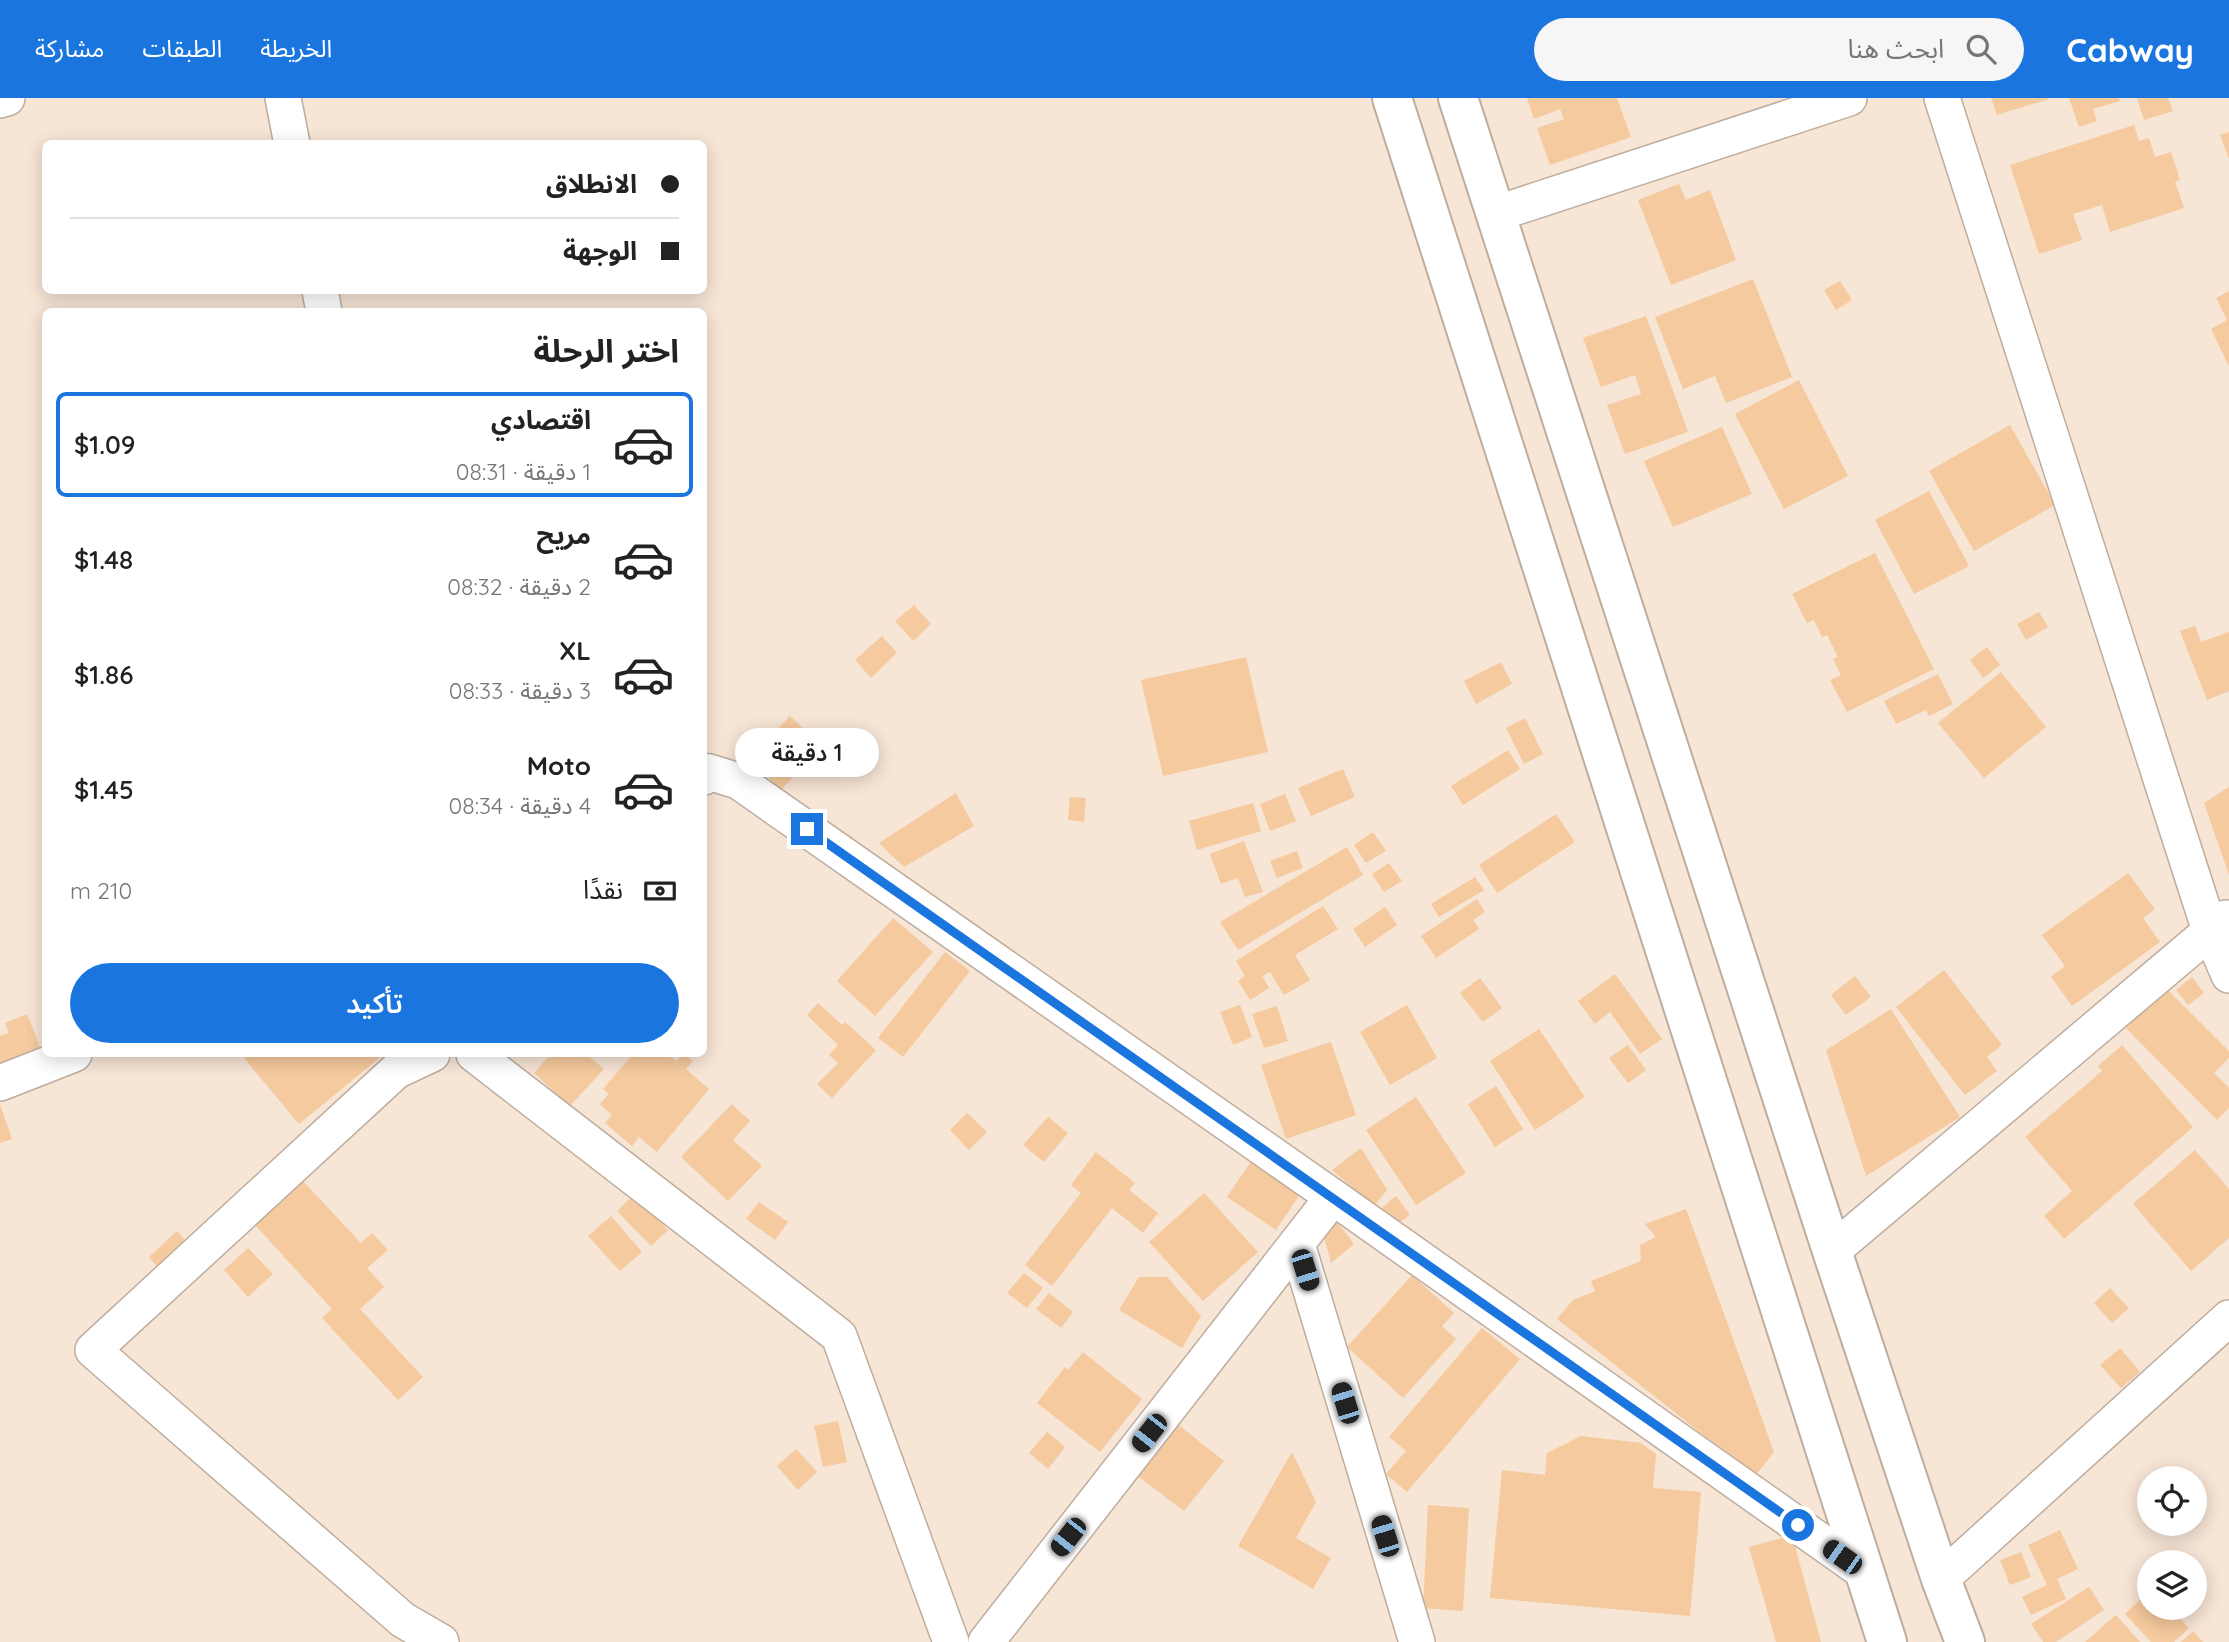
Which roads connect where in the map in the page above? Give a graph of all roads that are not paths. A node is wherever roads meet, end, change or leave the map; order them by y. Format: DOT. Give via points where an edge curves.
graph roads {
  1 [pos="6,98"];
  2 [pos="283,98"];
  3 [pos="1392,98"];
  4 [pos="1458,98"];
  5 [pos="1849,98"];
  6 [pos="1942,98"];
  7 [pos="0,100"];
  8 [pos="291,140"];
  9 [pos="1495,214"];
  10 [pos="707,774"];
  11 [pos="2219,923"];
  12 [pos="2229,975"];
  13 [pos="66,1057"];
  14 [pos="426,1057"];
  15 [pos="478,1057"];
  16 [pos="0,1083"];
  17 [pos="1333,1197"];
  18 [pos="1297,1244"];
  19 [pos="1832,1251"];
  20 [pos="2229,1318"];
  21 [pos="1864,1572"];
  22 [pos="1941,1579"];
  23 [pos="441,1642"];
  24 [pos="951,1642"];
  25 [pos="986,1642"];
  26 [pos="1417,1642"];
  27 [pos="1887,1642"];
  28 [pos="1965,1642"];
  1 -- 7 [label="street"];
  2 -- 8 [label="street"];
  3 -- 21 [label="street"];
  4 -- 9 [label="street"];
  5 -- 9 [label="street"];
  6 -- 11 [label="street"];
  9 -- 19 [label="street"];
  10 -- 17 [label="street" via="738,781"];
  11 -- 12 [label="street"];
  11 -- 19 [label="street"];
  13 -- 16 [label="street"];
  14 -- 23 [label="street" via="396,1072 93,1350 403,1620"];
  15 -- 24 [label="street" via="839,1336"];
  17 -- 18 [label="street"];
  17 -- 21 [label="street"];
  18 -- 25 [label="street"];
  18 -- 26 [label="street"];
  19 -- 22 [label="street"];
  20 -- 22 [label="street"];
  21 -- 27 [label="street"];
  22 -- 28 [label="street"];
}
